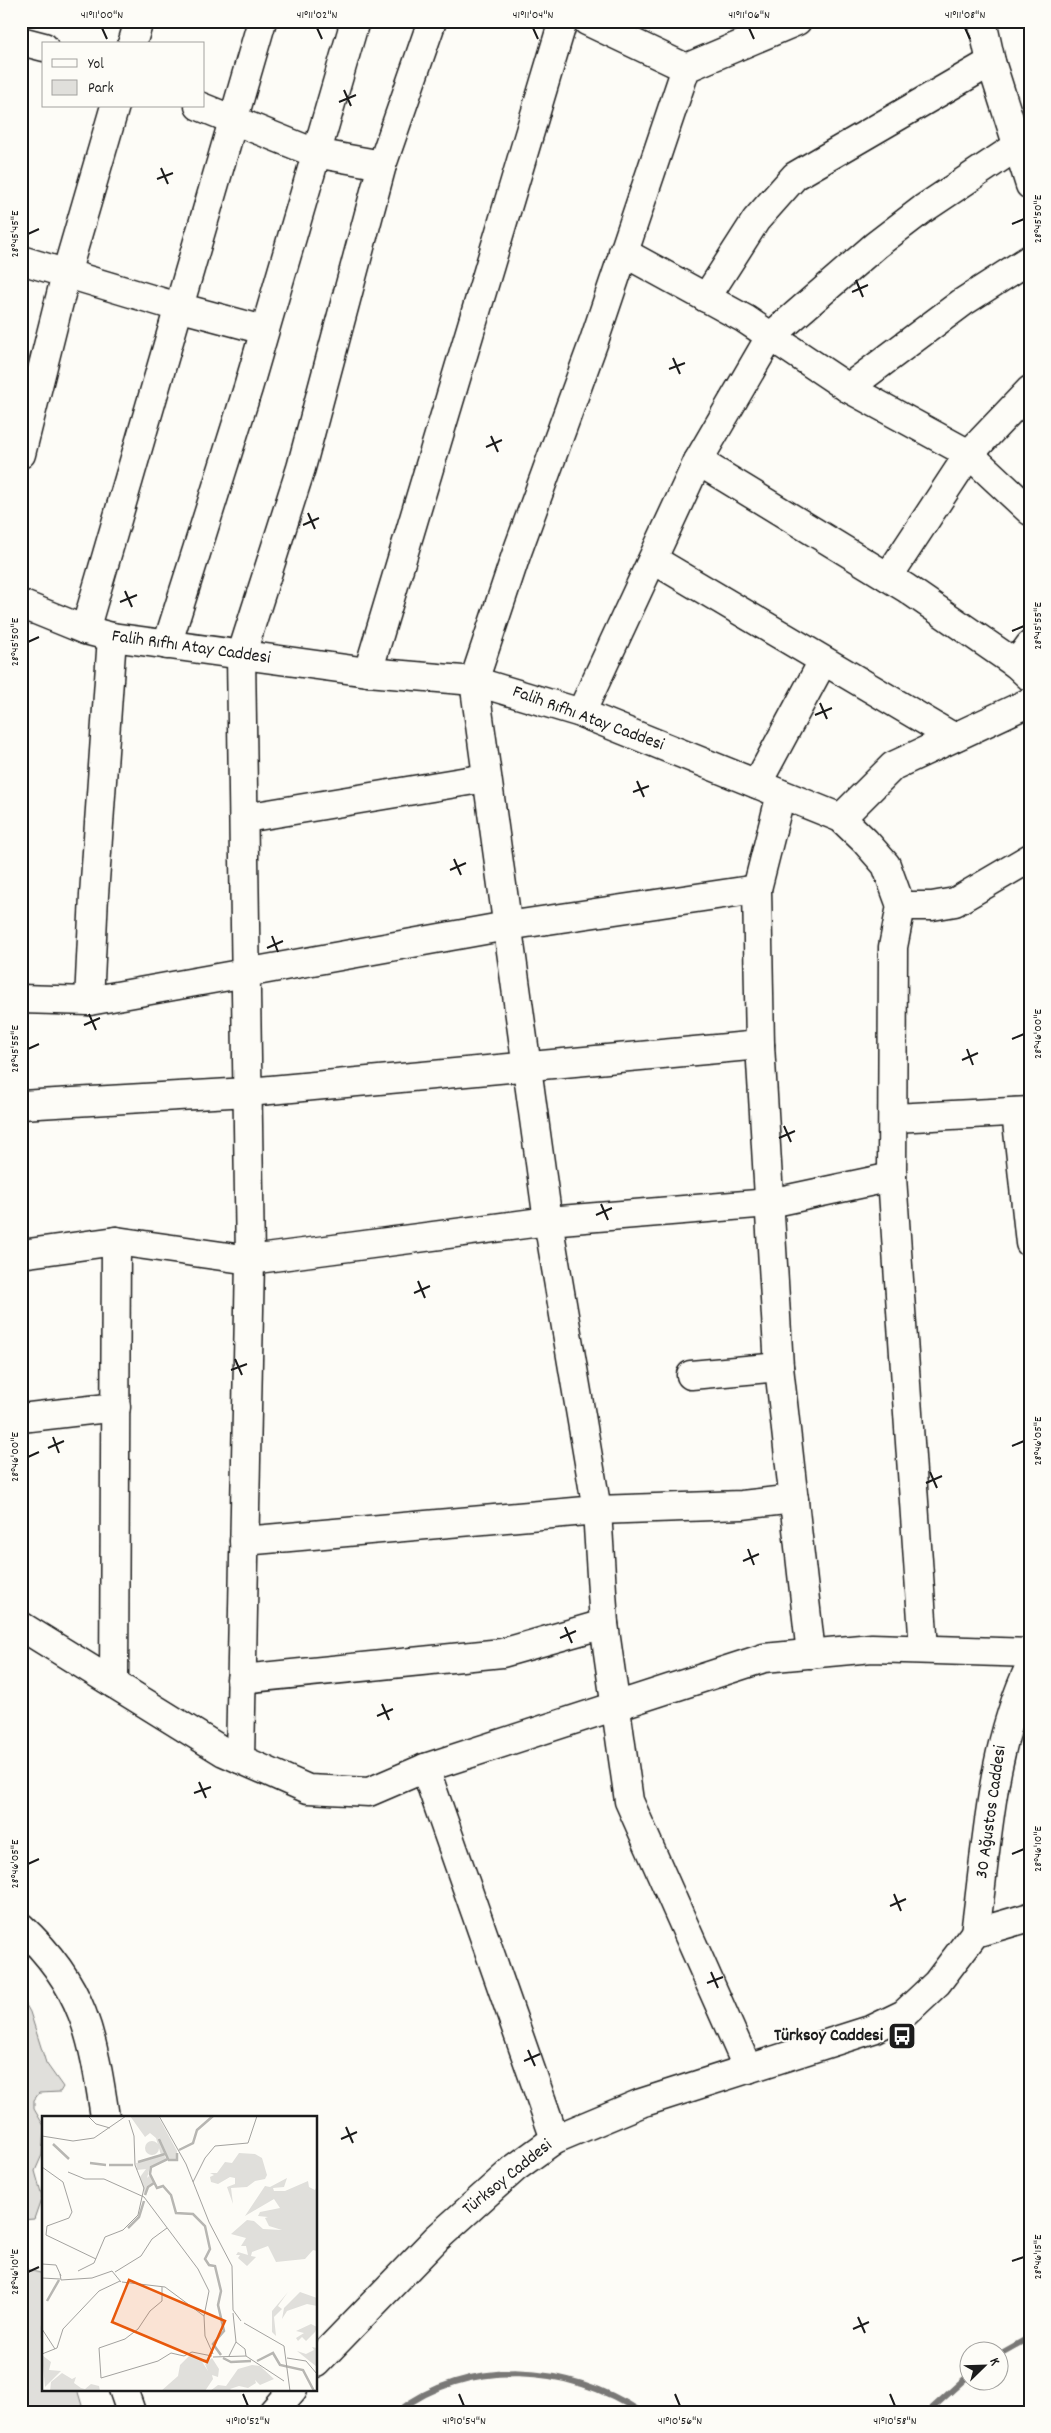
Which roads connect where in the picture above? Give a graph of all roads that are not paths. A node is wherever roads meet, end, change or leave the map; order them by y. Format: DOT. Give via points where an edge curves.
graph roads {
  1 [pos="139,21"];
  2 [pos="262,21"];
  3 [pos="355,21"];
  4 [pos="432,21"];
  5 [pos="563,21"];
  6 [pos="587,21"];
  7 [pos="797,21"];
  8 [pos="982,21"];
  9 [pos="21,41"];
  10 [pos="133,42"];
  11 [pos="42,47"];
  12 [pos="990,62"];
  13 [pos="686,68"];
  14 [pos="114,108"];
  15 [pos="204,108"];
  16 [pos="233,122"];
  17 [pos="1019,145"];
  18 [pos="315,153"];
  19 [pos="382,165"];
  20 [pos="1030,186"];
  21 [pos="623,252"];
  22 [pos="21,260"];
  23 [pos="1030,260"];
  24 [pos="66,274"];
  25 [pos="706,298"];
  26 [pos="178,307"];
  27 [pos="264,330"];
  28 [pos="770,337"];
  29 [pos="848,388"];
  30 [pos="1030,390"];
  31 [pos="21,454"];
  32 [pos="969,454"];
  33 [pos="698,461"];
  34 [pos="1030,512"];
  35 [pos="654,560"];
  36 [pos="888,577"];
  37 [pos="21,604"];
  38 [pos="85,630"];
  39 [pos="112,637"];
  40 [pos="167,645"];
  41 [pos="241,656"];
  42 [pos="823,661"];
  43 [pos="1025,662"];
  44 [pos="368,672"];
  45 [pos="474,681"];
  46 [pos="1030,702"];
  47 [pos="581,712"];
  48 [pos="953,737"];
  49 [pos="486,778"];
  50 [pos="769,789"];
  51 [pos="245,818"];
  52 [pos="841,818"];
  53 [pos="1030,858"];
  54 [pos="757,889"];
  55 [pos="901,906"];
  56 [pos="507,926"];
  57 [pos="247,973"];
  58 [pos="21,999"];
  59 [pos="89,1001"];
  60 [pos="760,1045"];
  61 [pos="526,1068"];
  62 [pos="248,1092"];
  63 [pos="21,1105"];
  64 [pos="1023,1112"];
  65 [pos="894,1118"];
  66 [pos="892,1177"];
  67 [pos="770,1204"];
  68 [pos="548,1221"];
  69 [pos="116,1240"];
  70 [pos="1030,1243"];
  71 [pos="21,1254"];
  72 [pos="250,1260"];
  73 [pos="779,1367"];
  74 [pos="691,1374"];
  75 [pos="116,1406"];
  76 [pos="21,1418"];
  77 [pos="794,1499"];
  78 [pos="597,1510"];
  79 [pos="244,1541"];
  80 [pos="604,1624"];
  81 [pos="21,1626"];
  82 [pos="924,1649"];
  83 [pos="1030,1653"];
  84 [pos="810,1654"];
  85 [pos="1030,1666"];
  86 [pos="241,1679"];
  87 [pos="114,1684"];
  88 [pos="615,1706"];
  89 [pos="240,1759"];
  90 [pos="425,1768"];
  91 [pos="1030,1917"];
  92 [pos="21,1927"];
  93 [pos="976,1933"];
  94 [pos="748,2069"];
  95 [pos="106,2116"];
  96 [pos="555,2139"];
  97 [pos="318,2361"];
  98 [pos="123,2390"];
  99 [pos="292,2390"];
  100 [pos="131,2412"];
  101 [pos="274,2412"];
  1 -- 10 [label="street"];
  2 -- 16 [label="street"];
  3 -- 18 [label="street"];
  4 -- 19 [label="street"];
  5 -- 44 [label="street"];
  6 -- 13 [label="street"];
  7 -- 13 [label="street"];
  8 -- 12 [label="street"];
  9 -- 11 [label="street"];
  12 -- 17 [label="street"];
  12 -- 25 [label="street" via="795,176 756,220"];
  13 -- 21 [label="street"];
  14 -- 24 [label="street"];
  15 -- 16 [label="street"];
  16 -- 18 [label="street"];
  16 -- 26 [label="street"];
  17 -- 20 [label="street"];
  17 -- 28 [label="street" via="924,209 876,246"];
  18 -- 19 [label="street"];
  18 -- 27 [label="street"];
  19 -- 41 [label="street" via="301,468"];
  21 -- 25 [label="street"];
  21 -- 45 [label="street"];
  22 -- 24 [label="street"];
  23 -- 29 [label="street" via="963,302"];
  24 -- 26 [label="street"];
  24 -- 31 [label="street"];
  25 -- 28 [label="street"];
  26 -- 27 [label="street"];
  26 -- 38 [label="street"];
  27 -- 40 [label="street"];
  28 -- 29 [label="street"];
  28 -- 33 [label="street"];
  29 -- 32 [label="street"];
  30 -- 32 [label="street"];
  32 -- 34 [label="street"];
  32 -- 36 [label="street"];
  33 -- 35 [label="street"];
  33 -- 36 [label="street"];
  35 -- 42 [label="street"];
  35 -- 47 [label="street"];
  36 -- 43 [label="street"];
  37 -- 38 [label="street, Falih Rıfhı Atay Caddesi"];
  38 -- 39 [label="street, Falih Rıfhı Atay Caddesi"];
  39 -- 40 [label="street, Falih Rıfhı Atay Caddesi"];
  39 -- 59 [label="street"];
  40 -- 41 [label="street, Falih Rıfhı Atay Caddesi"];
  41 -- 44 [label="street, Falih Rıfhı Atay Caddesi"];
  41 -- 51 [label="street"];
  42 -- 48 [label="street"];
  42 -- 50 [label="street"];
  44 -- 45 [label="street, Falih Rıfhı Atay Caddesi"];
  45 -- 47 [label="street, Falih Rıfhı Atay Caddesi"];
  45 -- 49 [label="street"];
  46 -- 48 [label="street"];
  47 -- 50 [label="street, Falih Rıfhı Atay Caddesi"];
  48 -- 52 [label="street" via="893,766"];
  49 -- 51 [label="street"];
  49 -- 56 [label="street"];
  50 -- 52 [label="street, Falih Rıfhı Atay Caddesi"];
  50 -- 54 [label="street"];
  51 -- 57 [label="street"];
  52 -- 55 [label="street, Falih Rıfhı Atay Caddesi" via="886,865"];
  53 -- 55 [label="street" via="955,902"];
  54 -- 56 [label="street"];
  54 -- 60 [label="street"];
  55 -- 65 [label="street" via="893,947"];
  56 -- 57 [label="street"];
  56 -- 61 [label="street"];
  57 -- 59 [label="street"];
  57 -- 62 [label="street"];
  58 -- 59 [label="street"];
  60 -- 61 [label="street"];
  60 -- 67 [label="street"];
  61 -- 62 [label="street"];
  61 -- 68 [label="street"];
  62 -- 63 [label="street"];
  62 -- 72 [label="street"];
  64 -- 65 [label="street"];
  64 -- 70 [label="street"];
  65 -- 66 [label="street"];
  66 -- 67 [label="street"];
  66 -- 82 [label="street"];
  67 -- 68 [label="street"];
  67 -- 73 [label="street"];
  68 -- 72 [label="street"];
  68 -- 78 [label="street"];
  69 -- 71 [label="street"];
  69 -- 72 [label="street"];
  69 -- 75 [label="street"];
  72 -- 79 [label="street"];
  73 -- 74 [label="street"];
  73 -- 77 [label="street"];
  75 -- 76 [label="street"];
  75 -- 87 [label="street"];
  77 -- 78 [label="street" via="742,1505"];
  77 -- 84 [label="street"];
  78 -- 79 [label="street"];
  78 -- 80 [label="street"];
  79 -- 86 [label="street"];
  80 -- 86 [label="street" via="502,1653"];
  80 -- 88 [label="street"];
  81 -- 87 [label="street"];
  82 -- 83 [label="street"];
  82 -- 84 [label="street" via="872,1648"];
  84 -- 88 [label="street" via="764,1658"];
  85 -- 93 [label="street, 30 Ağustos Caddesi" via="1003,1736 993,1783"];
  86 -- 89 [label="street"];
  87 -- 89 [label="street"];
  88 -- 90 [label="street"];
  88 -- 94 [label="street" via="628,1801"];
  89 -- 90 [label="street" via="308,1789 369,1792"];
  90 -- 96 [label="street"];
  91 -- 93 [label="street"];
  92 -- 95 [label="street" via="55,1962 76,1997 90,2036"];
  93 -- 94 [label="street, Türksoy Caddesi" via="938,1983 904,2014 873,2029"];
  94 -- 96 [label="street, Türksoy Caddesi" via="641,2103"];
  96 -- 97 [label="street, Türksoy Caddesi" via="515,2168 436,2239"];
  98 -- 100 [label="street"];
  99 -- 101 [label="street"];
}
